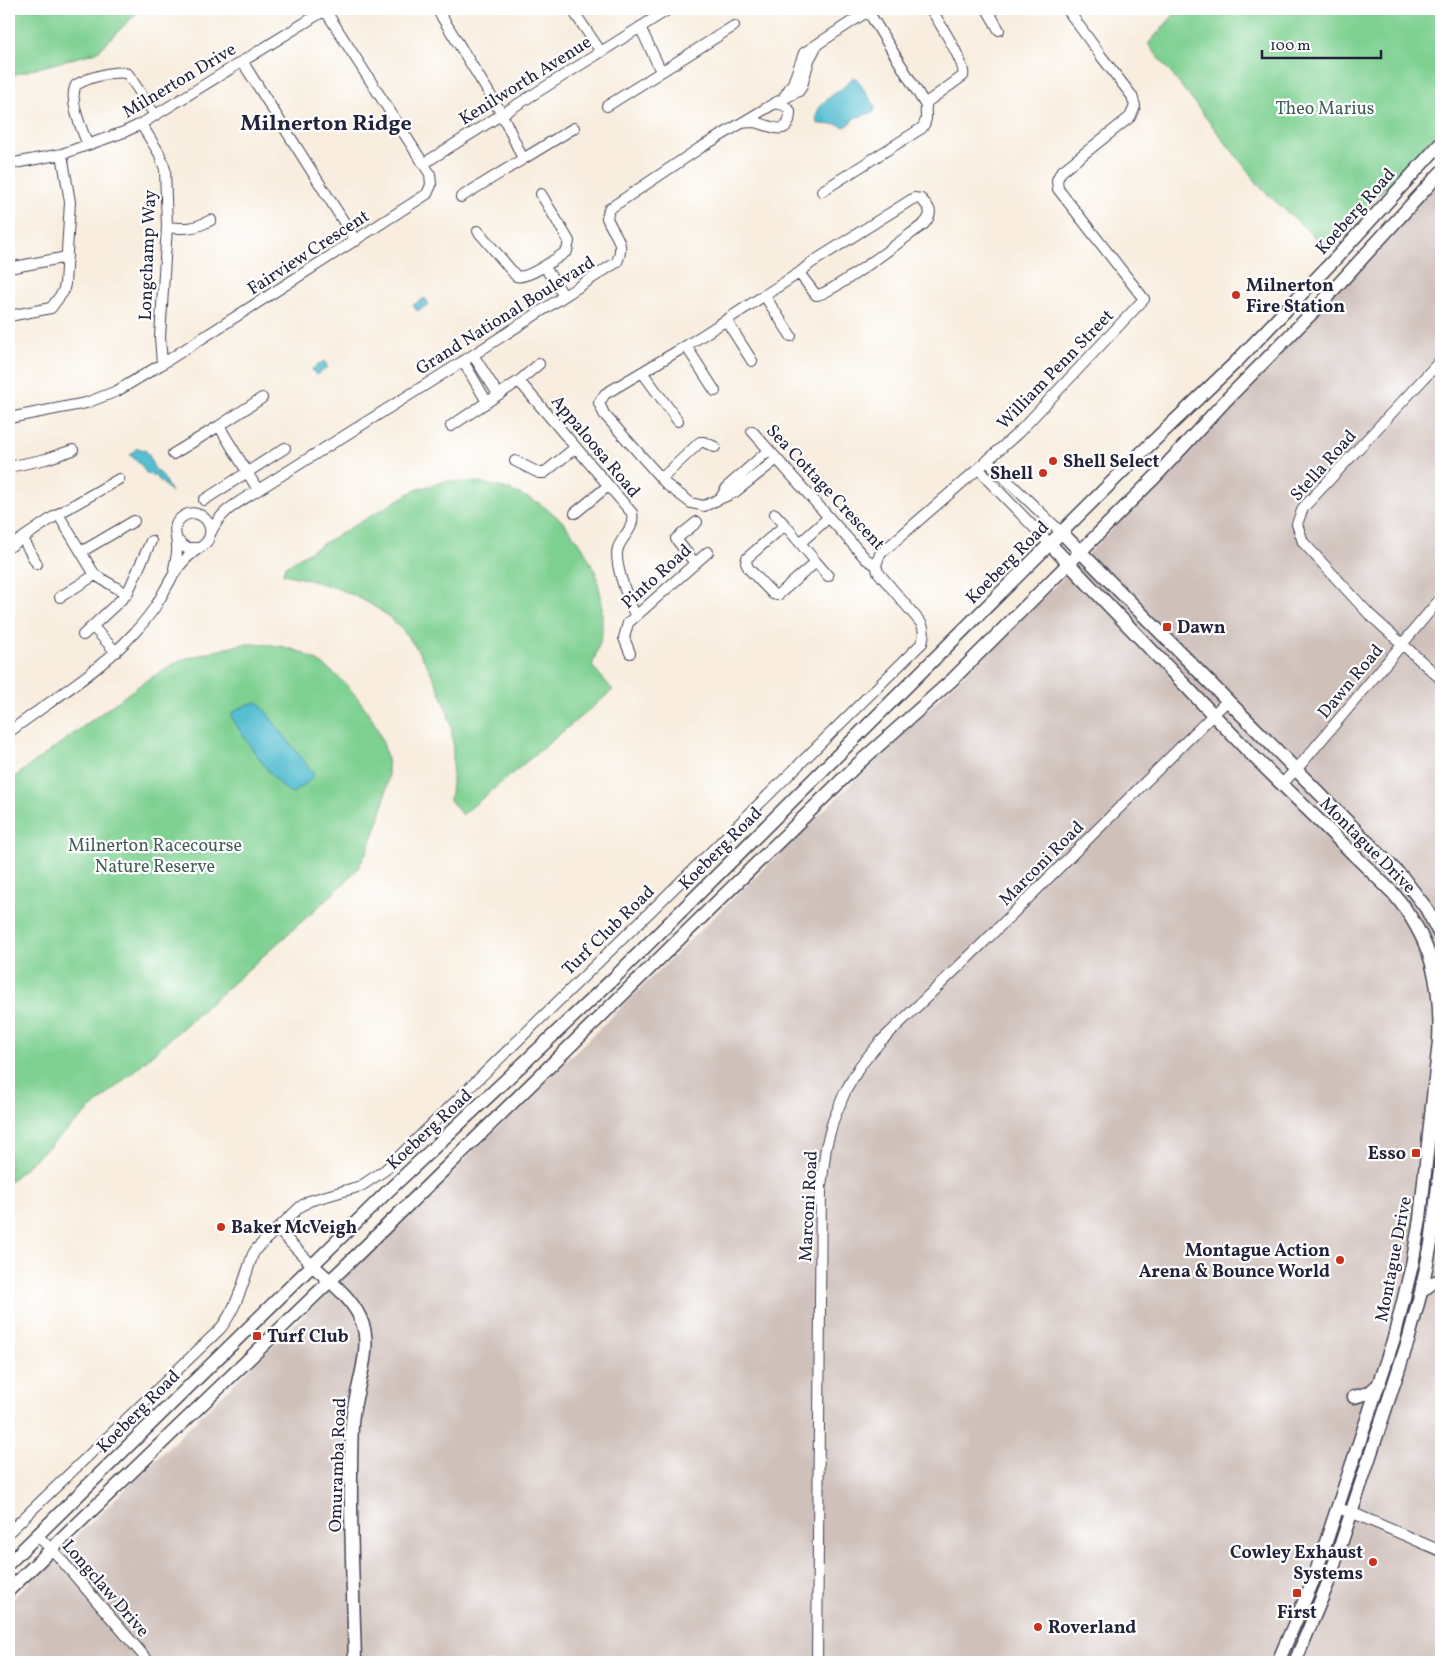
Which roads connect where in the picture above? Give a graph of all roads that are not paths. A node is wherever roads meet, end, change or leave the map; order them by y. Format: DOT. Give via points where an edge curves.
graph roads {
  1 [pos="437,9"];
  2 [pos="667,9"];
  3 [pos="931,9"];
  4 [pos="987,9"];
  5 [pos="1067,9"];
  6 [pos="326,10"];
  7 [pos="869,10"];
  8 [pos="576,15"];
  9 [pos="734,26"];
  10 [pos="640,27"];
  11 [pos="999,30"];
  12 [pos="601,52"];
  13 [pos="242,61"];
  14 [pos="662,72"];
  15 [pos="779,100"];
  16 [pos="607,106"];
  17 [pos="926,106"];
  18 [pos="502,114"];
  19 [pos="155,115"];
  20 [pos="743,123"];
  21 [pos="141,124"];
  22 [pos="574,128"];
  23 [pos="1441,143"];
  24 [pos="88,145"];
  25 [pos="62,154"];
  26 [pos="523,159"];
  27 [pos="9,164"];
  28 [pos="424,164"];
  29 [pos="1441,172"];
  30 [pos="822,191"];
  31 [pos="541,194"];
  32 [pos="461,197"];
  33 [pos="211,220"];
  34 [pos="167,228"];
  35 [pos="478,230"];
  36 [pos="356,241"];
  37 [pos="66,257"];
  38 [pos="9,268"];
  39 [pos="548,272"];
  40 [pos="799,273"];
  41 [pos="764,295"];
  42 [pos="564,296"];
  43 [pos="9,316"];
  44 [pos="726,320"];
  45 [pos="791,336"];
  46 [pos="686,346"];
  47 [pos="473,355"];
  48 [pos="1441,360"];
  49 [pos="463,361"];
  50 [pos="752,361"];
  51 [pos="162,364"];
  52 [pos="539,364"];
  53 [pos="642,372"];
  54 [pos="519,380"];
  55 [pos="715,391"];
  56 [pos="498,394"];
  57 [pos="262,398"];
  58 [pos="487,402"];
  59 [pos="9,418"];
  60 [pos="678,421"];
  61 [pos="220,426"];
  62 [pos="450,426"];
  63 [pos="752,431"];
  64 [pos="715,447"];
  65 [pos="285,448"];
  66 [pos="576,448"];
  67 [pos="73,450"];
  68 [pos="769,450"];
  69 [pos="173,454"];
  70 [pos="777,459"];
  71 [pos="987,460"];
  72 [pos="515,461"];
  73 [pos="9,464"];
  74 [pos="979,468"];
  75 [pos="247,472"];
  76 [pos="119,479"];
  77 [pos="661,479"];
  78 [pos="608,486"];
  79 [pos="258,490"];
  80 [pos="720,499"];
  81 [pos="204,500"];
  82 [pos="226,510"];
  83 [pos="575,512"];
  84 [pos="58,514"];
  85 [pos="196,514"];
  86 [pos="775,514"];
  87 [pos="828,518"];
  88 [pos="134,521"];
  89 [pos="696,522"];
  90 [pos="785,525"];
  91 [pos="1062,533"];
  92 [pos="210,534"];
  93 [pos="23,538"];
  94 [pos="177,540"];
  95 [pos="151,541"];
  96 [pos="800,543"];
  97 [pos="1050,544"];
  98 [pos="11,546"];
  99 [pos="199,548"];
  100 [pos="81,552"];
  101 [pos="708,552"];
  102 [pos="1080,552"];
  103 [pos="816,562"];
  104 [pos="695,563"];
  105 [pos="37,564"];
  106 [pos="1068,564"];
  107 [pos="876,565"];
  108 [pos="173,573"];
  109 [pos="95,575"];
  110 [pos="828,576"];
  111 [pos="127,594"];
  112 [pos="60,597"];
  113 [pos="1441,598"];
  114 [pos="635,615"];
  115 [pos="95,625"];
  116 [pos="84,635"];
  117 [pos="1402,645"];
  118 [pos="117,650"];
  119 [pos="630,653"];
  120 [pos="1441,679"];
  121 [pos="1227,701"];
  122 [pos="1213,715"];
  123 [pos="9,732"];
  124 [pos="1295,770"];
  125 [pos="1282,784"];
  126 [pos="1441,937"];
  127 [pos="1440,1044"];
  128 [pos="1441,1161"];
  129 [pos="277,1229"];
  130 [pos="312,1265"];
  131 [pos="1441,1280"];
  132 [pos="330,1281"];
  133 [pos="1421,1292"];
  134 [pos="1380,1383"];
  135 [pos="1354,1397"];
  136 [pos="1338,1508"];
  137 [pos="1352,1512"];
  138 [pos="9,1532"];
  139 [pos="38,1535"];
  140 [pos="51,1549"];
  141 [pos="1441,1551"];
  142 [pos="9,1563"];
  143 [pos="9,1590"];
  144 [pos="149,1662"];
  145 [pos="355,1662"];
  146 [pos="817,1662"];
  147 [pos="1278,1662"];
  148 [pos="1295,1662"];
  1 -- 18 [label="street"];
  2 -- 10 [label="street, Kenilworth Avenue"];
  3 -- 17 [label="street" via="964,72 930,99"];
  4 -- 11 [label="street"];
  5 -- 71 [label="street, William Penn Street" via="1134,103 1130,117 1064,170 1057,185 1144,300 1029,422"];
  6 -- 13 [label="street, Milnerton Drive"];
  6 -- 28 [label="street, Fairview Crescent"];
  7 -- 15 [label="street" via="809,48 804,53 791,88"];
  7 -- 17 [label="street"];
  8 -- 12 [label="street"];
  9 -- 14 [label="street"];
  10 -- 12 [label="street, Kenilworth Avenue"];
  10 -- 14 [label="street"];
  12 -- 18 [label="street, Kenilworth Avenue"];
  13 -- 19 [label="street, Milnerton Drive"];
  13 -- 36 [label="street"];
  14 -- 16 [label="street"];
  15 -- 20 [label="street, Grand National Boulevard"];
  15 -- 20 [label="street" via="790,111 789,119 782,128 755,122"];
  17 -- 30 [label="street" via="928,117 922,128"];
  18 -- 26 [label="street"];
  18 -- 28 [label="street, Kenilworth Avenue"];
  19 -- 21 [label="street, Milnerton Drive"];
  19 -- 24 [label="street" via="128,74 119,71 82,81 76,85 73,94"];
  20 -- 42 [label="street, Grand National Boulevard" via="610,209 607,218 622,248 617,262"];
  21 -- 24 [label="street, Milnerton Drive"];
  21 -- 34 [label="street, Longchamp Way" via="164,163"];
  22 -- 26 [label="street"];
  23 -- 91 [label="main road, Koeberg Road" via="1266,333"];
  24 -- 25 [label="street, Milnerton Drive"];
  25 -- 27 [label="street, Milnerton Drive"];
  25 -- 37 [label="street" via="70,202"];
  26 -- 32 [label="street"];
  28 -- 36 [label="street, Fairview Crescent" via="431,178 427,194"];
  29 -- 102 [label="main road, Koeberg Road" via="1314,311"];
  31 -- 35 [label="street" via="570,241 567,250 546,265 522,277 516,276"];
  33 -- 34 [label="street" via="191,229"];
  34 -- 51 [label="street, Longchamp Way" via="160,337"];
  36 -- 51 [label="street, Fairview Crescent"];
  37 -- 38 [label="street"];
  37 -- 43 [label="street" via="63,292 56,304 51,308"];
  39 -- 42 [label="street"];
  40 -- 40 [label="street" via="909,200 921,199 930,207 931,213 924,224 824,294 816,295"];
  40 -- 41 [label="street"];
  41 -- 44 [label="street"];
  41 -- 45 [label="street"];
  42 -- 47 [label="street, Grand National Boulevard"];
  44 -- 46 [label="street"];
  44 -- 50 [label="street"];
  46 -- 53 [label="street"];
  46 -- 55 [label="street"];
  47 -- 49 [label="street, Grand National Boulevard"];
  47 -- 56 [label="street"];
  48 -- 117 [label="street, Stella Road" via="1304,508 1297,524 1303,542"];
  49 -- 58 [label="street"];
  49 -- 79 [label="street, Grand National Boulevard"];
  51 -- 59 [label="street, Fairview Crescent" via="99,399"];
  52 -- 54 [label="street"];
  53 -- 60 [label="street"];
  53 -- 77 [label="street" via="606,394 600,403 604,414"];
  54 -- 56 [label="street"];
  54 -- 66 [label="street, Appaloosa Road"];
  56 -- 58 [label="street"];
  57 -- 61 [label="street"];
  58 -- 62 [label="street"];
  61 -- 69 [label="street"];
  61 -- 75 [label="street"];
  63 -- 68 [label="street, Sea Cottage Crescent"];
  64 -- 77 [label="street" via="700,442"];
  65 -- 75 [label="street"];
  66 -- 72 [label="street" via="544,473"];
  66 -- 78 [label="street, Appaloosa Road"];
  67 -- 73 [label="street" via="46,459"];
  68 -- 70 [label="street, Sea Cottage Crescent"];
  68 -- 80 [label="street" via="728,486"];
  70 -- 80 [label="street" via="735,492"];
  70 -- 87 [label="street, Sea Cottage Crescent"];
  71 -- 74 [label="street, William Penn Street"];
  71 -- 91 [label="street"];
  74 -- 97 [label="street"];
  74 -- 107 [label="street" via="880,554"];
  75 -- 79 [label="street"];
  75 -- 81 [label="street"];
  76 -- 84 [label="street"];
  77 -- 80 [label="street" via="696,505 704,506"];
  78 -- 83 [label="street"];
  78 -- 114 [label="street, Appaloosa Road" via="633,518 630,530 618,546 617,561"];
  79 -- 82 [label="street, Grand National Boulevard"];
  82 -- 85 [label="street, Grand National Boulevard"];
  82 -- 92 [label="street, Grand National Boulevard"];
  84 -- 93 [label="street"];
  84 -- 100 [label="street"];
  85 -- 92 [label="street" via="206,520"];
  85 -- 94 [label="street" via="179,519 174,529"];
  86 -- 90 [label="street"];
  87 -- 96 [label="street"];
  87 -- 107 [label="street, Sea Cottage Crescent" via="866,559"];
  88 -- 100 [label="street"];
  89 -- 104 [label="street" via="676,539"];
  90 -- 96 [label="street"];
  90 -- 103 [label="street" via="747,558 749,568 773,594 778,595"];
  91 -- 97 [label="main road, Koeberg Road"];
  91 -- 102 [label="main road, Montague Drive"];
  92 -- 99 [label="street"];
  93 -- 98 [label="street"];
  93 -- 105 [label="street"];
  94 -- 99 [label="street" via="186,548"];
  94 -- 108 [label="street"];
  95 -- 111 [label="street"];
  96 -- 103 [label="street"];
  97 -- 106 [label="main road, Montague Drive"];
  97 -- 130 [label="main road, Koeberg Road" via="614,978"];
  99 -- 108 [label="street"];
  100 -- 109 [label="street"];
  101 -- 104 [label="street, Pinto Road"];
  102 -- 106 [label="main road, Koeberg Road"];
  102 -- 121 [label="main road, Montague Drive"];
  103 -- 110 [label="street"];
  104 -- 114 [label="street, Pinto Road"];
  106 -- 122 [label="main road, Montague Drive"];
  106 -- 132 [label="main road, Koeberg Road" via="952,680 860,762"];
  107 -- 129 [label="street, Turf Club Road" via="878,572 924,629 918,647 385,1170 361,1186 309,1201"];
  108 -- 118 [label="street" via="158,604"];
  109 -- 111 [label="street"];
  109 -- 112 [label="street"];
  111 -- 115 [label="street"];
  113 -- 117 [label="street, Dawn Road"];
  114 -- 119 [label="street, Pinto Road" via="628,623 624,638"];
  115 -- 116 [label="street"];
  115 -- 118 [label="street"];
  117 -- 120 [label="street, Stella Road"];
  117 -- 124 [label="street, Dawn Road"];
  118 -- 123 [label="street"];
  121 -- 122 [label="street, Marconi Road"];
  121 -- 124 [label="main road, Montague Drive"];
  122 -- 125 [label="main road, Montague Drive"];
  122 -- 146 [label="street, Marconi Road" via="880,1042 860,1066 845,1092 826,1147 821,1186"];
  124 -- 125 [label="street, Dawn Road"];
  124 -- 126 [label="main road, Montague Drive" via="1403,878 1426,908"];
  125 -- 127 [label="main road, Montague Drive" via="1387,886 1416,923 1431,956 1437,981"];
  127 -- 134 [label="main road, Montague Drive" via="1415,1248"];
  128 -- 133 [label="main road, Montague Drive" via="1434,1224"];
  129 -- 130 [label="street"];
  129 -- 138 [label="street, Turf Club Road" via="253,1254 235,1306 220,1329"];
  130 -- 132 [label="main road, Omuramba Road"];
  130 -- 139 [label="main road, Koeberg Road"];
  131 -- 133 [label="main road"];
  132 -- 140 [label="main road, Koeberg Road"];
  132 -- 145 [label="main road, Omuramba Road" via="358,1314 366,1339 352,1423"];
  133 -- 137 [label="main road, Montague Drive" via="1402,1364"];
  134 -- 135 [label="main road" via="1369,1393"];
  134 -- 136 [label="main road, Montague Drive"];
  136 -- 137 [label="street"];
  136 -- 147 [label="main road, Montague Drive" via="1310,1589"];
  137 -- 141 [label="street"];
  137 -- 148 [label="main road, Montague Drive" via="1325,1592"];
  139 -- 140 [label="street, Longclaw Drive"];
  139 -- 142 [label="main road, Koeberg Road"];
  140 -- 143 [label="main road, Koeberg Road"];
  140 -- 144 [label="street, Longclaw Drive"];
}
